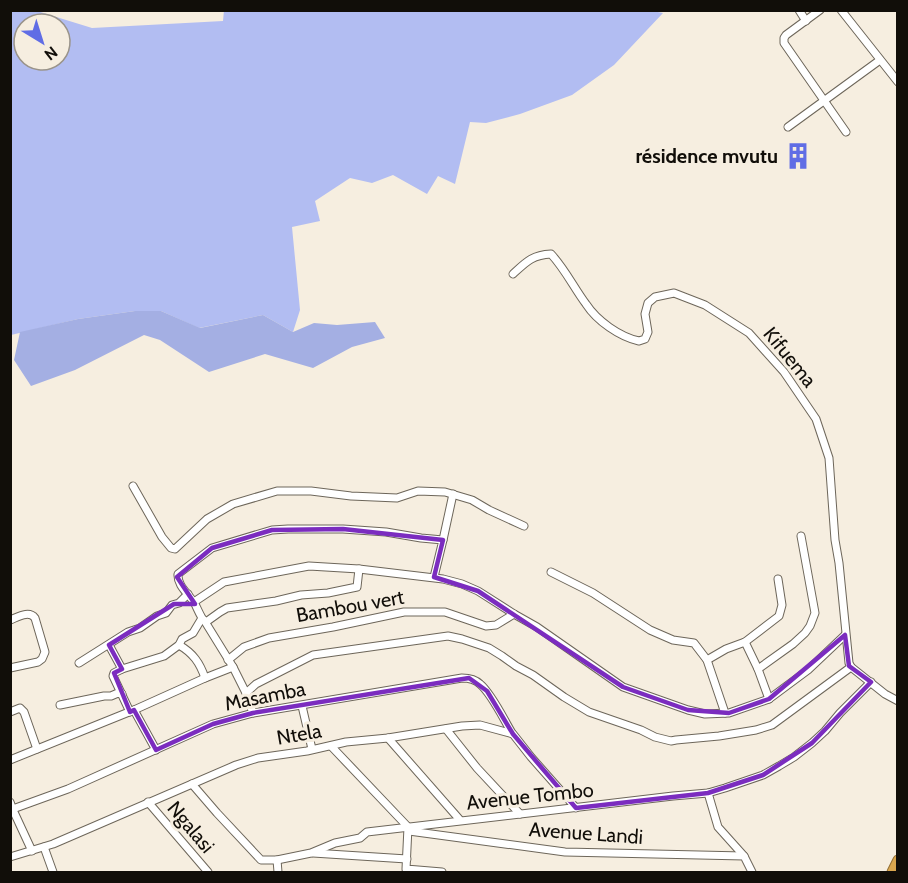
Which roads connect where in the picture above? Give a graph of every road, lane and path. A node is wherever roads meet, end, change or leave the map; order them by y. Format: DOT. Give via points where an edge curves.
graph roads {
  1 [pos="799,10"];
  2 [pos="820,10"];
  3 [pos="841,10"];
  4 [pos="806,21"];
  5 [pos="880,60"];
  6 [pos="897,82"];
  7 [pos="824,101"];
  8 [pos="788,127"];
  9 [pos="846,132"];
  10 [pos="513,274"];
  11 [pos="133,486"];
  12 [pos="453,494"];
  13 [pos="524,526"];
  14 [pos="801,536"];
  15 [pos="443,540"];
  16 [pos="359,569"];
  17 [pos="551,572"];
  18 [pos="434,577"];
  19 [pos="778,579"];
  20 [pos="188,594"];
  21 [pos="194,602"];
  22 [pos="514,614"];
  23 [pos="10,620"];
  24 [pos="204,620"];
  25 [pos="845,635"];
  26 [pos="745,642"];
  27 [pos="109,645"];
  28 [pos="179,645"];
  29 [pos="228,660"];
  30 [pos="707,660"];
  31 [pos="79,663"];
  32 [pos="233,667"];
  33 [pos="10,668"];
  34 [pos="851,668"];
  35 [pos="122,669"];
  36 [pos="758,669"];
  37 [pos="205,678"];
  38 [pos="872,682"];
  39 [pos="246,693"];
  40 [pos="122,694"];
  41 [pos="769,699"];
  42 [pos="897,701"];
  43 [pos="60,705"];
  44 [pos="302,706"];
  45 [pos="132,711"];
  46 [pos="10,712"];
  47 [pos="253,713"];
  48 [pos="725,713"];
  49 [pos="446,729"];
  50 [pos="513,734"];
  51 [pos="388,738"];
  52 [pos="330,746"];
  53 [pos="38,749"];
  54 [pos="156,750"];
  55 [pos="312,750"];
  56 [pos="10,760"];
  57 [pos="192,784"];
  58 [pos="708,793"];
  59 [pos="148,802"];
  60 [pos="11,808"];
  61 [pos="576,808"];
  62 [pos="520,814"];
  63 [pos="460,820"];
  64 [pos="409,829"];
  65 [pos="44,847"];
  66 [pos="32,851"];
  67 [pos="311,853"];
  68 [pos="744,856"];
  69 [pos="10,858"];
  70 [pos="406,859"];
  71 [pos="277,860"];
  72 [pos="897,860"];
  73 [pos="53,873"];
  74 [pos="208,873"];
  75 [pos="278,873"];
  76 [pos="442,873"];
  77 [pos="752,873"];
  78 [pos="892,873"];
  1 -- 4 [label="street"];
  2 -- 4 [label="street"];
  3 -- 5 [label="street"];
  4 -- 7 [label="street" via="786,35 784,43"];
  5 -- 6 [label="street"];
  5 -- 7 [label="street"];
  7 -- 8 [label="street"];
  7 -- 9 [label="street"];
  10 -- 25 [label="street, Kifuema" via="538,255 551,254 587,307 610,328 639,342 648,332 648,303 655,297 674,293 705,305 749,333 784,372 816,419 827,454"];
  11 -- 12 [label="street" via="162,537 175,549 207,519 233,504 278,491 397,498 418,491"];
  12 -- 13 [label="street"];
  12 -- 15 [label="street"];
  14 -- 36 [label="street" via="814,613 810,626 793,644"];
  15 -- 18 [label="street"];
  15 -- 20 [label="street" via="343,529 272,530 212,548 178,574"];
  16 -- 18 [label="street"];
  16 -- 21 [label="street" via="309,566 235,579"];
  16 -- 24 [label="street" via="357,587 227,608"];
  17 -- 30 [label="street" via="593,593 650,630 673,640 694,643"];
  18 -- 22 [label="street" via="470,587"];
  19 -- 26 [label="street" via="782,605 779,616"];
  20 -- 21 [label="street"];
  20 -- 27 [label="street" via="166,613"];
  21 -- 24 [label="street"];
  22 -- 29 [label="street, Bambou vert" via="491,627 445,612 404,612 269,638 244,647"];
  22 -- 48 [label="street" via="623,687 688,710"];
  23 -- 33 [label="street" via="33,615 45,652 38,662"];
  24 -- 28 [label="street"];
  24 -- 29 [label="street"];
  25 -- 34 [label="street, Kifuema"];
  25 -- 41 [label="street"];
  26 -- 30 [label="street"];
  26 -- 36 [label="street"];
  27 -- 31 [label="street"];
  27 -- 35 [label="street"];
  28 -- 35 [label="street" via="157,659"];
  28 -- 37 [label="street" via="200,663"];
  29 -- 32 [label="street"];
  30 -- 48 [label="street"];
  32 -- 37 [label="street"];
  32 -- 39 [label="street"];
  34 -- 38 [label="street"];
  34 -- 39 [label="street" via="769,727 671,741 589,712 489,648 448,636 313,655"];
  35 -- 40 [label="street" via="113,674"];
  36 -- 41 [label="street"];
  37 -- 45 [label="street"];
  38 -- 42 [label="street"];
  38 -- 58 [label="street, Avenue Tombo" via="794,757 763,775"];
  39 -- 47 [label="street"];
  40 -- 43 [label="street"];
  40 -- 45 [label="street"];
  41 -- 48 [label="street"];
  44 -- 47 [label="street, Masamba"];
  44 -- 50 [label="street, Masamba" via="469,678 487,691"];
  44 -- 55 [label="street"];
  45 -- 53 [label="street"];
  45 -- 54 [label="street"];
  46 -- 53 [label="street" via="20,708 24,712"];
  47 -- 54 [label="street, Masamba" via="213,724"];
  49 -- 50 [label="street, Ntela" via="480,725"];
  49 -- 51 [label="street, Ntela"];
  49 -- 62 [label="street"];
  50 -- 61 [label="street"];
  51 -- 52 [label="street, Ntela"];
  51 -- 63 [label="street"];
  52 -- 55 [label="street, Ntela"];
  52 -- 64 [label="street"];
  53 -- 56 [label="street"];
  54 -- 60 [label="street, Masamba" via="68,789"];
  55 -- 57 [label="street, Ntela" via="258,758"];
  57 -- 59 [label="street, Ntela"];
  57 -- 71 [label="street" via="261,860"];
  58 -- 61 [label="street, Avenue Tombo"];
  58 -- 68 [label="street" via="718,827"];
  59 -- 65 [label="street, Ntela"];
  59 -- 74 [label="street, Ngalasi"];
  60 -- 66 [label="street"];
  61 -- 62 [label="street, Avenue Tombo"];
  62 -- 63 [label="street, Avenue Tombo"];
  63 -- 64 [label="street, Avenue Tombo"];
  64 -- 67 [label="street, Avenue Tombo" via="367,832 360,838"];
  64 -- 68 [label="street, Avenue Landi" via="565,852"];
  64 -- 70 [label="street"];
  65 -- 66 [label="street, Ntela"];
  65 -- 73 [label="street"];
  66 -- 69 [label="street, Ntela"];
  67 -- 70 [label="street"];
  67 -- 71 [label="street, Avenue Tombo"];
  68 -- 77 [label="street"];
  70 -- 76 [label="street" via="406,869"];
  71 -- 75 [label="street"];
  72 -- 78 [label="highway"];
}
